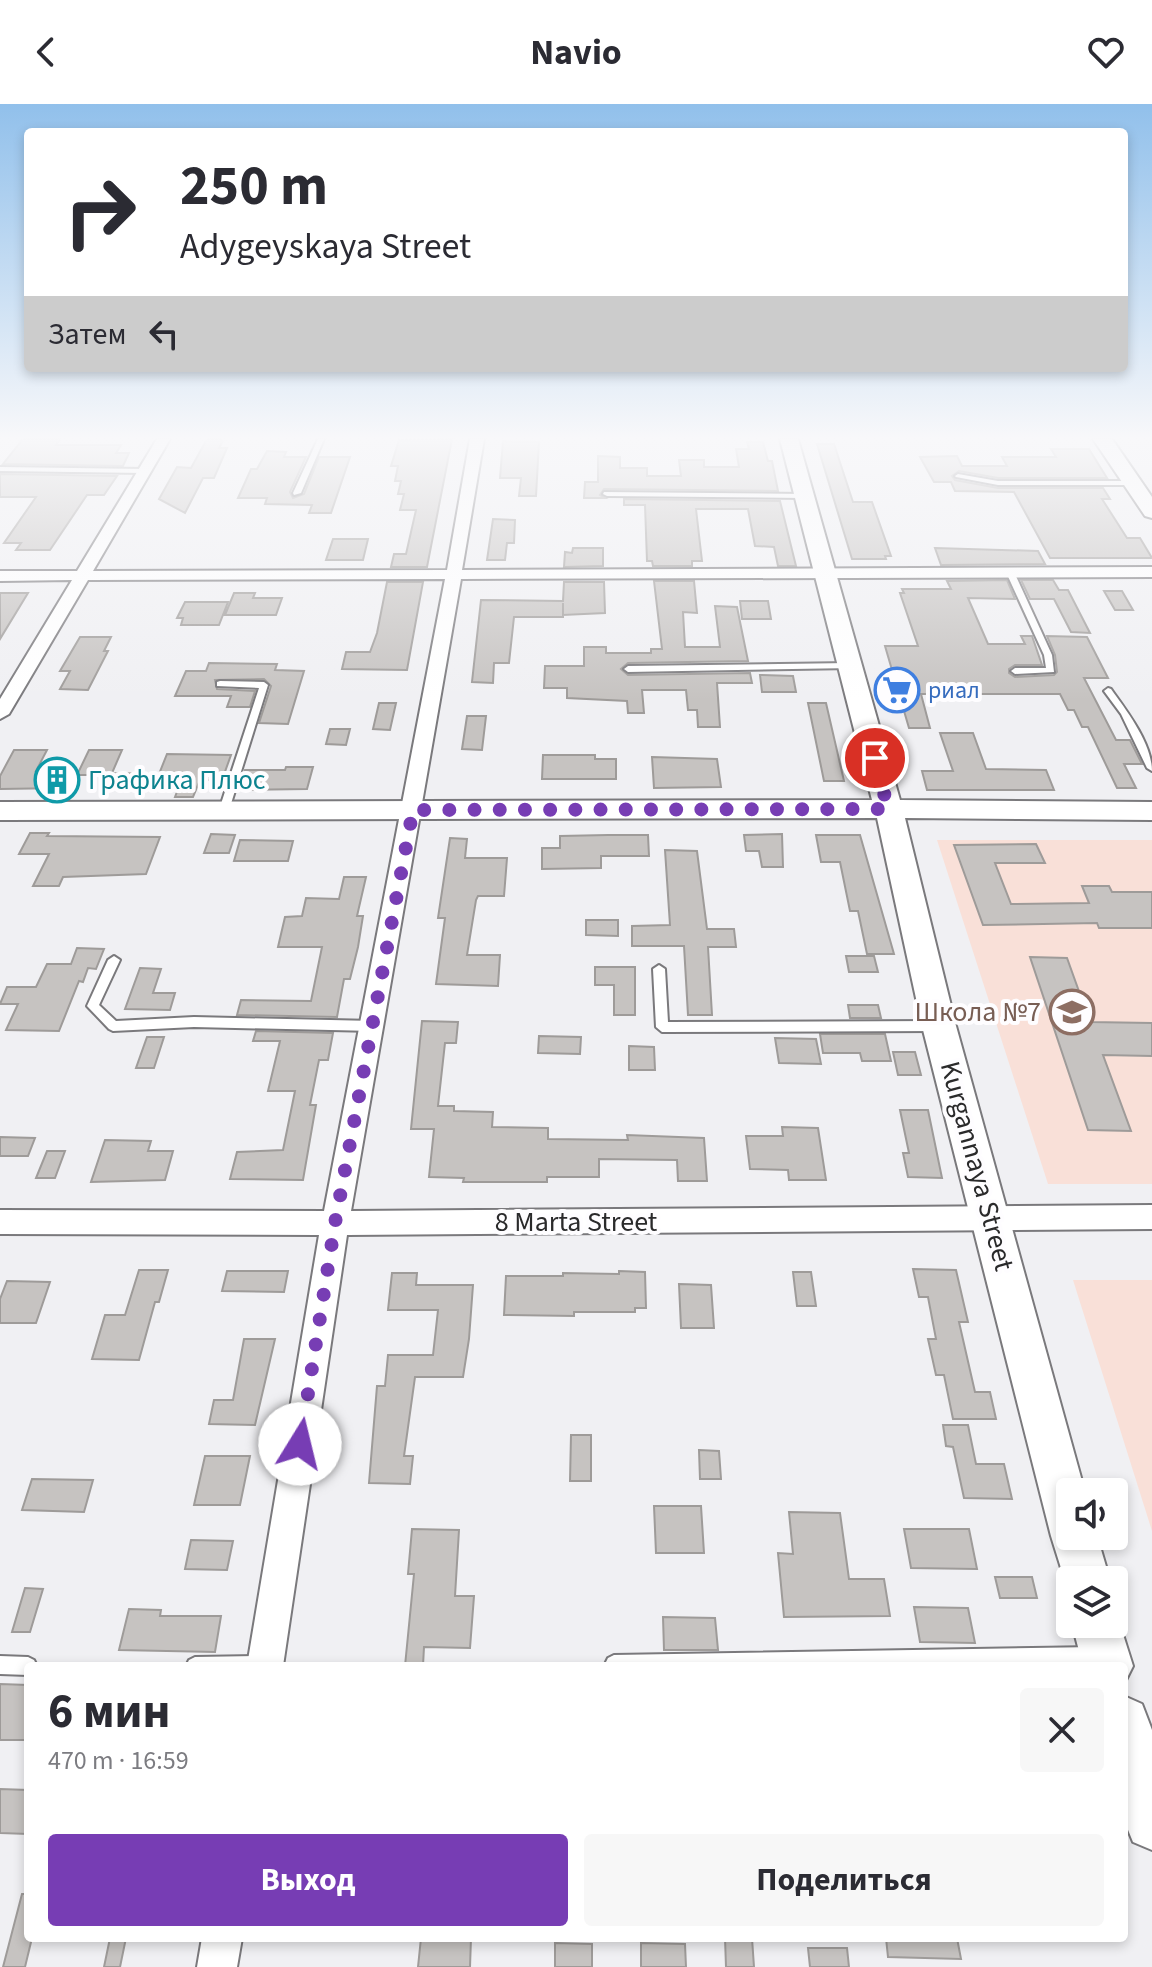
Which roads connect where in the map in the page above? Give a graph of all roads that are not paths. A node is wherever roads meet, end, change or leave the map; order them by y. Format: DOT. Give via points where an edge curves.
graph roads {
  1 [pos="112,526"];
  2 [pos="462,526"];
  3 [pos="812,526"];
  4 [pos="824,572"];
  5 [pos="1010,572"];
  6 [pos="1152,572"];
  7 [pos="453,574"];
  8 [pos="0,576"];
  9 [pos="82,576"];
  10 [pos="850,666"];
  11 [pos="628,669"];
  12 [pos="1015,671"];
  13 [pos="220,684"];
  14 [pos="1108,691"];
  15 [pos="2,708"];
  16 [pos="1152,768"];
  17 [pos="888,809"];
  18 [pos="224,810"];
  19 [pos="413,810"];
  20 [pos="0,811"];
  21 [pos="1152,811"];
  22 [pos="114,960"];
  23 [pos="659,969"];
  24 [pos="374,1026"];
  25 [pos="939,1026"];
  26 [pos="1152,1217"];
  27 [pos="990,1220"];
  28 [pos="0,1222"];
  29 [pos="335,1223"];
  30 [pos="1059,1478"];
  31 [pos="1104,1649"];
  32 [pos="266,1662"];
  33 [pos="679,1662"];
  34 [pos="0,1665"];
  35 [pos="24,1666"];
  36 [pos="1128,1736"];
  37 [pos="1152,1823"];
  38 [pos="221,1942"];
  39 [pos="217,1967"];
  1 -- 9 [label="street"];
  2 -- 7 [label="street"];
  3 -- 4 [label="street, Kurgannaya Street"];
  4 -- 5 [label="street"];
  4 -- 7 [label="street"];
  4 -- 10 [label="street, Kurgannaya Street"];
  5 -- 6 [label="street"];
  5 -- 12 [label="lane" via="1051,670"];
  7 -- 9 [label="street"];
  7 -- 19 [label="street"];
  8 -- 9 [label="street"];
  9 -- 15 [label="street"];
  10 -- 11 [label="lane"];
  10 -- 17 [label="street, Kurgannaya Street"];
  13 -- 18 [label="lane" via="264,685"];
  14 -- 16 [label="lane"];
  17 -- 19 [label="street"];
  17 -- 21 [label="street"];
  17 -- 25 [label="street, Kurgannaya Street"];
  18 -- 19 [label="street"];
  18 -- 20 [label="street"];
  19 -- 24 [label="street"];
  22 -- 24 [label="lane" via="93,1006 113,1026"];
  23 -- 25 [label="lane" via="662,1027"];
  24 -- 29 [label="street"];
  25 -- 27 [label="street, Kurgannaya Street"];
  26 -- 27 [label="street, 8 Marta Street"];
  27 -- 29 [label="street, 8 Marta Street"];
  27 -- 30 [label="street, Kurgannaya Street"];
  28 -- 29 [label="street, 8 Marta Street"];
  29 -- 32 [label="street"];
  31 -- 33 [label="lane"];
  34 -- 35 [label="lane"];
  36 -- 37 [label="street"];
  38 -- 39 [label="street"];
}
